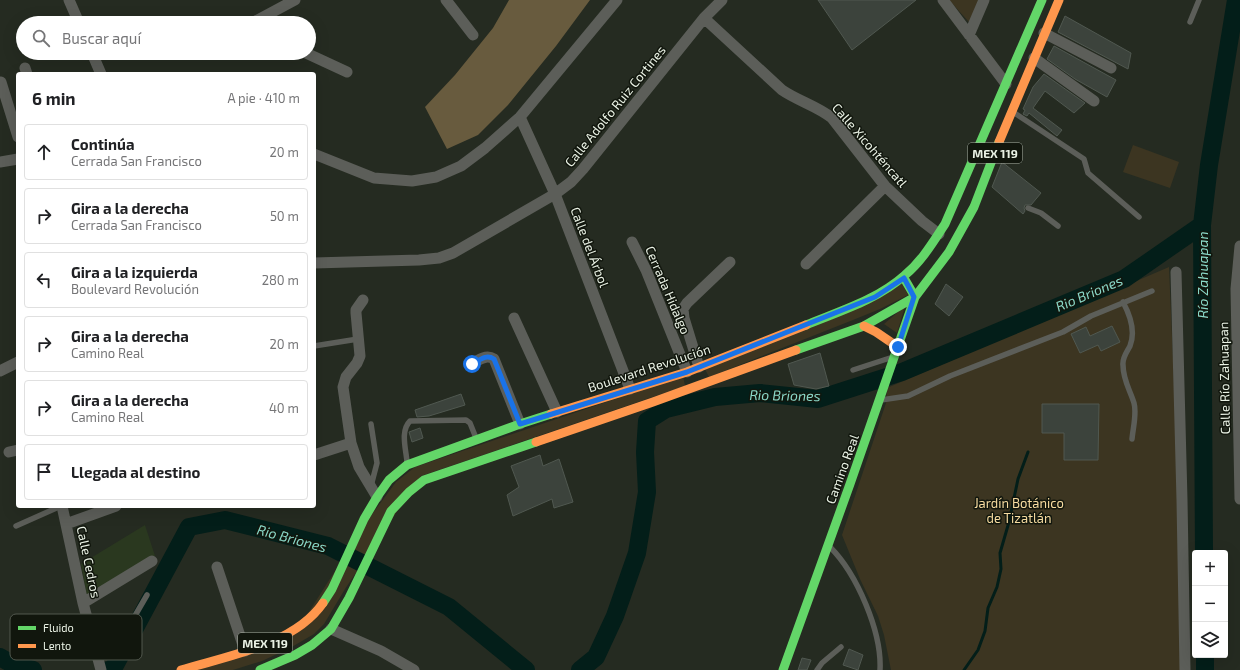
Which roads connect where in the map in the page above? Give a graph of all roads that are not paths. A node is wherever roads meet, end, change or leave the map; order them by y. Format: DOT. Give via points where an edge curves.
graph roads {
  1 [pos="69,0"];
  2 [pos="295,0"];
  3 [pos="446,0"];
  4 [pos="617,0"];
  5 [pos="722,0"];
  6 [pos="943,0"];
  7 [pos="984,0"];
  8 [pos="1042,0"];
  9 [pos="1058,0"];
  10 [pos="1199,0"];
  11 [pos="76,16"];
  12 [pos="265,16"];
  13 [pos="704,18"];
  14 [pos="1190,22"];
  15 [pos="969,34"];
  16 [pos="1044,34"];
  17 [pos="473,35"];
  18 [pos="316,58"];
  19 [pos="1034,58"];
  20 [pos="95,60"];
  21 [pos="1111,68"];
  22 [pos="100,72"];
  23 [pos="347,72"];
  24 [pos="1,82"];
  25 [pos="1006,84"];
  26 [pos="1094,101"];
  27 [pos="1011,111"];
  28 [pos="520,116"];
  29 [pos="16,131"];
  30 [pos="316,155"];
  31 [pos="16,159"];
  32 [pos="0,162"];
  33 [pos="885,186"];
  34 [pos="555,194"];
  35 [pos="1028,208"];
  36 [pos="1139,217"];
  37 [pos="1058,226"];
  38 [pos="939,234"];
  39 [pos="632,242"];
  40 [pos="1240,254"];
  41 [pos="730,262"];
  42 [pos="316,263"];
  43 [pos="806,264"];
  44 [pos="1176,272"];
  45 [pos="904,278"];
  46 [pos="1152,291"];
  47 [pos="914,297"];
  48 [pos="363,300"];
  49 [pos="1123,302"];
  50 [pos="514,318"];
  51 [pos="864,326"];
  52 [pos="358,339"];
  53 [pos="316,346"];
  54 [pos="898,347"];
  55 [pos="894,360"];
  56 [pos="16,363"];
  57 [pos="472,364"];
  58 [pos="699,367"];
  59 [pos="853,370"];
  60 [pos="0,371"];
  61 [pos="687,372"];
  62 [pos="630,389"];
  63 [pos="882,398"];
  64 [pos="557,412"];
  65 [pos="371,424"];
  66 [pos="520,424"];
  67 [pos="476,440"];
  68 [pos="1132,440"];
  69 [pos="351,443"];
  70 [pos="316,454"];
  71 [pos="408,465"];
  72 [pos="374,492"];
  73 [pos="1240,499"];
  74 [pos="56,508"];
  75 [pos="62,508"];
  76 [pos="110,508"];
  77 [pos="66,524"];
  78 [pos="16,526"];
  79 [pos="829,546"];
  80 [pos="152,561"];
  81 [pos="217,567"];
  82 [pos="147,595"];
  83 [pos="83,603"];
  84 [pos="86,614"];
  85 [pos="136,614"];
  86 [pos="331,629"];
  87 [pos="841,647"];
  88 [pos="245,651"];
  89 [pos="181,670"];
  90 [pos="260,670"];
  91 [pos="414,670"];
  92 [pos="783,670"];
  93 [pos="816,670"];
  94 [pos="880,670"];
  95 [pos="1185,670"];
  1 -- 11 [label="street"];
  2 -- 12 [label="street"];
  3 -- 17 [label="street"];
  4 -- 28 [label="street"];
  5 -- 13 [label="street, Calle Adolfo Ruiz Cortines"];
  6 -- 15 [label="street"];
  7 -- 15 [label="street"];
  8 -- 25 [label="main road, Boulevard Revolución / MEX 119"];
  9 -- 16 [label="main road, MEX 119"];
  10 -- 14 [label="lane"];
  13 -- 33 [label="street, Calle Xicohténcatl" via="782,90 822,110 832,118"];
  13 -- 34 [label="street, Calle Adolfo Ruiz Cortines" via="584,169"];
  15 -- 25 [label="street"];
  16 -- 19 [label="main road, MEX 119"];
  16 -- 21 [label="street"];
  18 -- 23 [label="street"];
  19 -- 26 [label="street"];
  19 -- 27 [label="main road, MEX 119"];
  20 -- 22 [label="street"];
  24 -- 29 [label="street"];
  25 -- 38 [label="main road, Boulevard Revolución / MEX 119"];
  27 -- 36 [label="lane" via="1084,159 1088,173"];
  27 -- 47 [label="main road, MEX 119" via="989,176 974,207 949,252"];
  28 -- 30 [label="street" via="461,166 436,177 412,181 374,178"];
  28 -- 34 [label="street, Calle del Árbol"];
  31 -- 32 [label="street"];
  33 -- 38 [label="street, Calle Xicohténcatl"];
  33 -- 43 [label="street"];
  34 -- 42 [label="street, Calle Adolfo Ruiz Cortines" via="453,253 439,258"];
  34 -- 62 [label="street, Calle del Árbol"];
  35 -- 37 [label="lane"];
  38 -- 45 [label="main road, Boulevard Revolución / MEX 119"];
  39 -- 61 [label="street, Cerrada Hidalgo"];
  40 -- 73 [label="street, Calle Río Zahuapan" via="1236,289"];
  41 -- 58 [label="street, Cerrada Hidalgo" via="687,303 683,310"];
  44 -- 95 [label="street"];
  45 -- 47 [label="main road"];
  45 -- 58 [label="main road, Boulevard Revolución / MEX 119" via="869,299"];
  46 -- 49 [label="lane"];
  47 -- 51 [label="main road, MEX 119"];
  47 -- 54 [label="main road, Camino Real"];
  48 -- 52 [label="street" via="356,310"];
  49 -- 63 [label="lane" via="1063,332 950,376 908,396"];
  49 -- 68 [label="lane" via="1129,313 1133,331 1122,364 1124,378 1135,404 1136,417"];
  50 -- 64 [label="street"];
  51 -- 54 [label="main road"];
  51 -- 86 [label="main road, MEX 119" via="653,402 424,480 391,511 350,598"];
  52 -- 53 [label="lane"];
  52 -- 69 [label="street" via="360,356 346,377 343,387"];
  54 -- 55 [label="main road, Camino Real"];
  55 -- 59 [label="lane"];
  55 -- 63 [label="main road, Camino Real"];
  56 -- 60 [label="street"];
  57 -- 66 [label="street" via="486,357 494,359"];
  58 -- 61 [label="main road, Boulevard Revolución / MEX 119"];
  61 -- 62 [label="main road, Boulevard Revolución / MEX 119"];
  62 -- 64 [label="main road, Boulevard Revolución / MEX 119"];
  63 -- 79 [label="main road, Camino Real"];
  64 -- 66 [label="main road, Boulevard Revolución / MEX 119"];
  65 -- 72 [label="lane" via="377,463"];
  66 -- 67 [label="main road, Boulevard Revolución / MEX 119"];
  67 -- 71 [label="main road, Boulevard Revolución / MEX 119"];
  67 -- 71 [label="lane" via="470,423 466,420 410,421 404,432"];
  69 -- 70 [label="street"];
  69 -- 72 [label="street" via="359,467"];
  71 -- 72 [label="main road, Boulevard Revolución / MEX 119"];
  72 -- 88 [label="main road, Boulevard Revolución / MEX 119" via="332,589 311,618 295,630"];
  74 -- 78 [label="lane"];
  75 -- 77 [label="street, Calle Cedros"];
  76 -- 77 [label="street"];
  77 -- 83 [label="street, Calle Cedros"];
  79 -- 92 [label="main road, Camino Real"];
  79 -- 94 [label="lane" via="847,567 865,603 878,643"];
  80 -- 83 [label="street"];
  81 -- 88 [label="street"];
  82 -- 85 [label="lane"];
  83 -- 84 [label="street, Calle Cedros"];
  86 -- 90 [label="main road, MEX 119" via="295,655"];
  86 -- 91 [label="street" via="381,651"];
  87 -- 93 [label="lane"];
  88 -- 89 [label="main road, Boulevard Revolución / MEX 119"];
}
